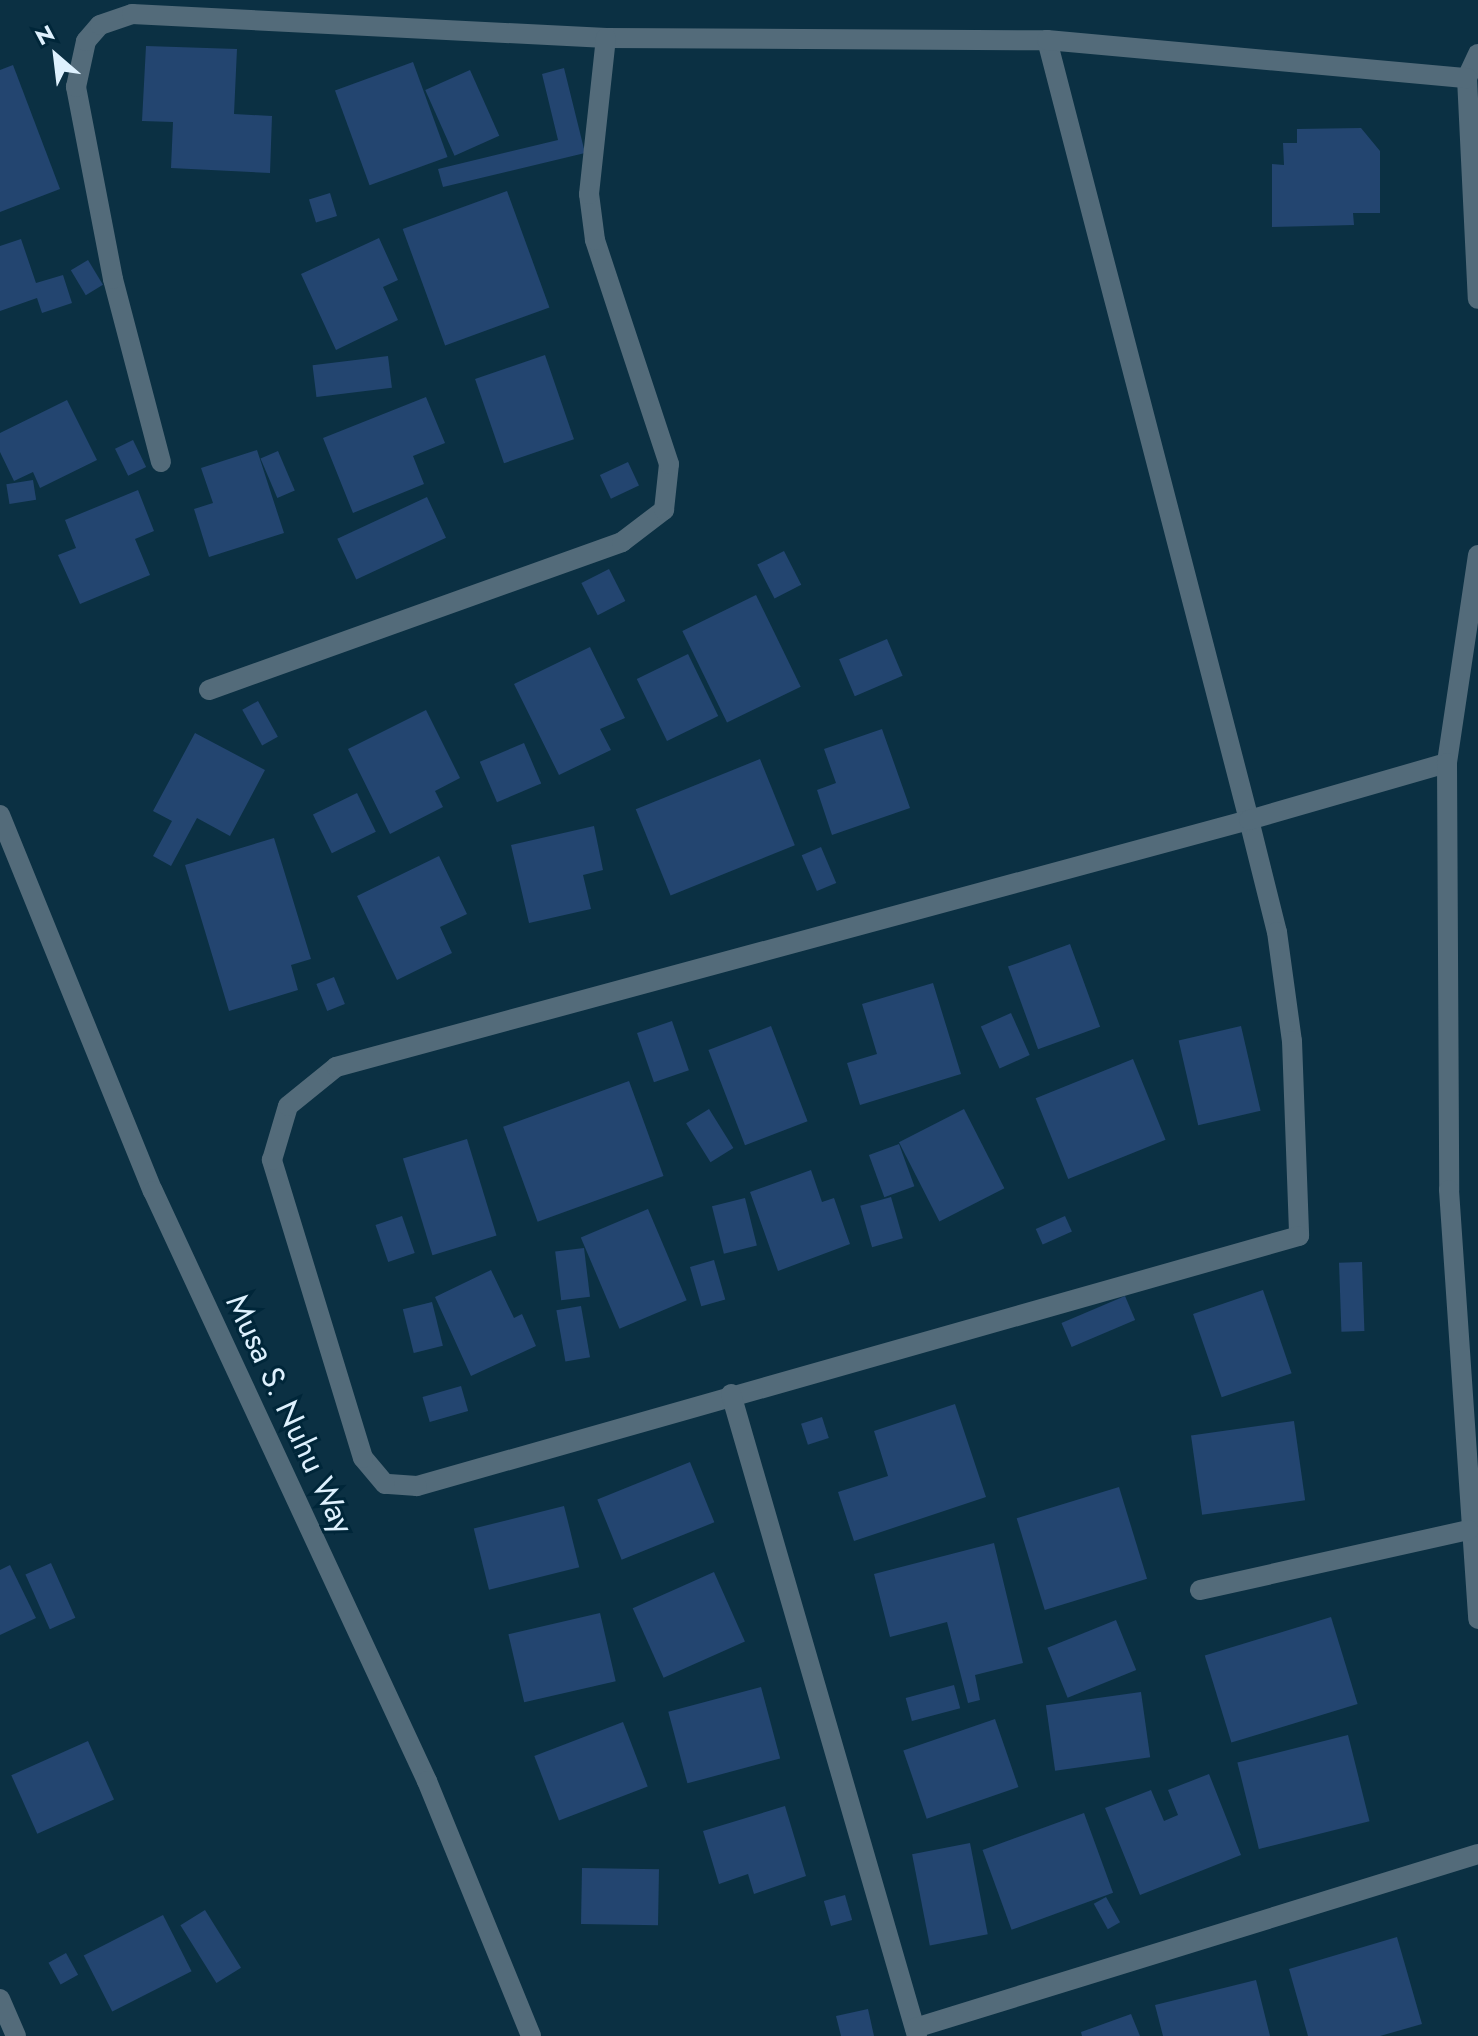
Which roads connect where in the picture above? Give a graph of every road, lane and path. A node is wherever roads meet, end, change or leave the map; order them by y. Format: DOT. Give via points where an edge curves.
graph roads {
  1 [pos="606,38"];
  2 [pos="1047,40"];
  3 [pos="1478,54"];
  4 [pos="1467,78"];
  5 [pos="1478,299"];
  6 [pos="161,462"];
  7 [pos="1478,555"];
  8 [pos="209,690"];
  9 [pos="1447,763"];
  10 [pos="0,815"];
  11 [pos="1249,820"];
  12 [pos="731,1394"];
  13 [pos="1468,1530"];
  14 [pos="1200,1590"];
  15 [pos="1478,1619"];
  16 [pos="1478,1854"];
  17 [pos="0,1999"];
  18 [pos="916,2032"];
  19 [pos="16,2036"];
  20 [pos="531,2036"];
  1 -- 2 [label="street"];
  1 -- 6 [label="street" via="132,14 100,25 86,41 76,87 113,279"];
  1 -- 8 [label="street" via="589,194 595,240 669,464 664,510 622,542"];
  2 -- 4 [label="street"];
  2 -- 11 [label="street"];
  3 -- 4 [label="street"];
  4 -- 5 [label="street"];
  7 -- 9 [label="street"];
  9 -- 11 [label="street"];
  9 -- 13 [label="street" via="1449,1190"];
  10 -- 20 [label="street, Musa S. Nuhu Way" via="153,1191 427,1781"];
  11 -- 12 [label="street" via="1277,932 1292,1041 1299,1236"];
  11 -- 12 [label="street" via="336,1067 288,1106 272,1160 363,1458 385,1484 417,1486"];
  12 -- 18 [label="street"];
  13 -- 14 [label="street"];
  13 -- 15 [label="street"];
  16 -- 18 [label="street"];
  17 -- 19 [label="street"];
}
